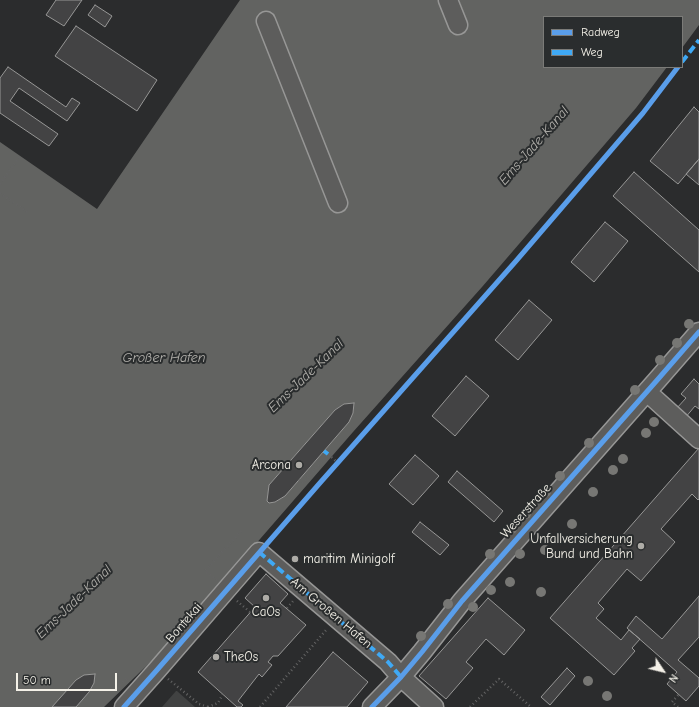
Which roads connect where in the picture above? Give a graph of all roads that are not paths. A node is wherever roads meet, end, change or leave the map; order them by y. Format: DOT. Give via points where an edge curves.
graph roads {
  1 [pos="448,0"];
  2 [pos="266,21"];
  3 [pos="458,25"];
  4 [pos="338,203"];
  5 [pos="699,332"];
  6 [pos="647,392"];
  7 [pos="699,438"];
  8 [pos="259,552"];
  9 [pos="401,677"];
  10 [pos="124,707"];
  11 [pos="372,707"];
  12 [pos="434,707"];
  1 -- 3 [label="street"];
  2 -- 4 [label="street"];
  5 -- 6 [label="street, Weserstraße"];
  6 -- 7 [label="street"];
  6 -- 9 [label="street, Weserstraße" via="462,600"];
  8 -- 9 [label="street, Am Großen Hafen" via="388,662"];
  8 -- 10 [label="street, Bontekai"];
  9 -- 11 [label="street, Weserstraße"];
  9 -- 12 [label="street, Am Großen Hafen"];
}
